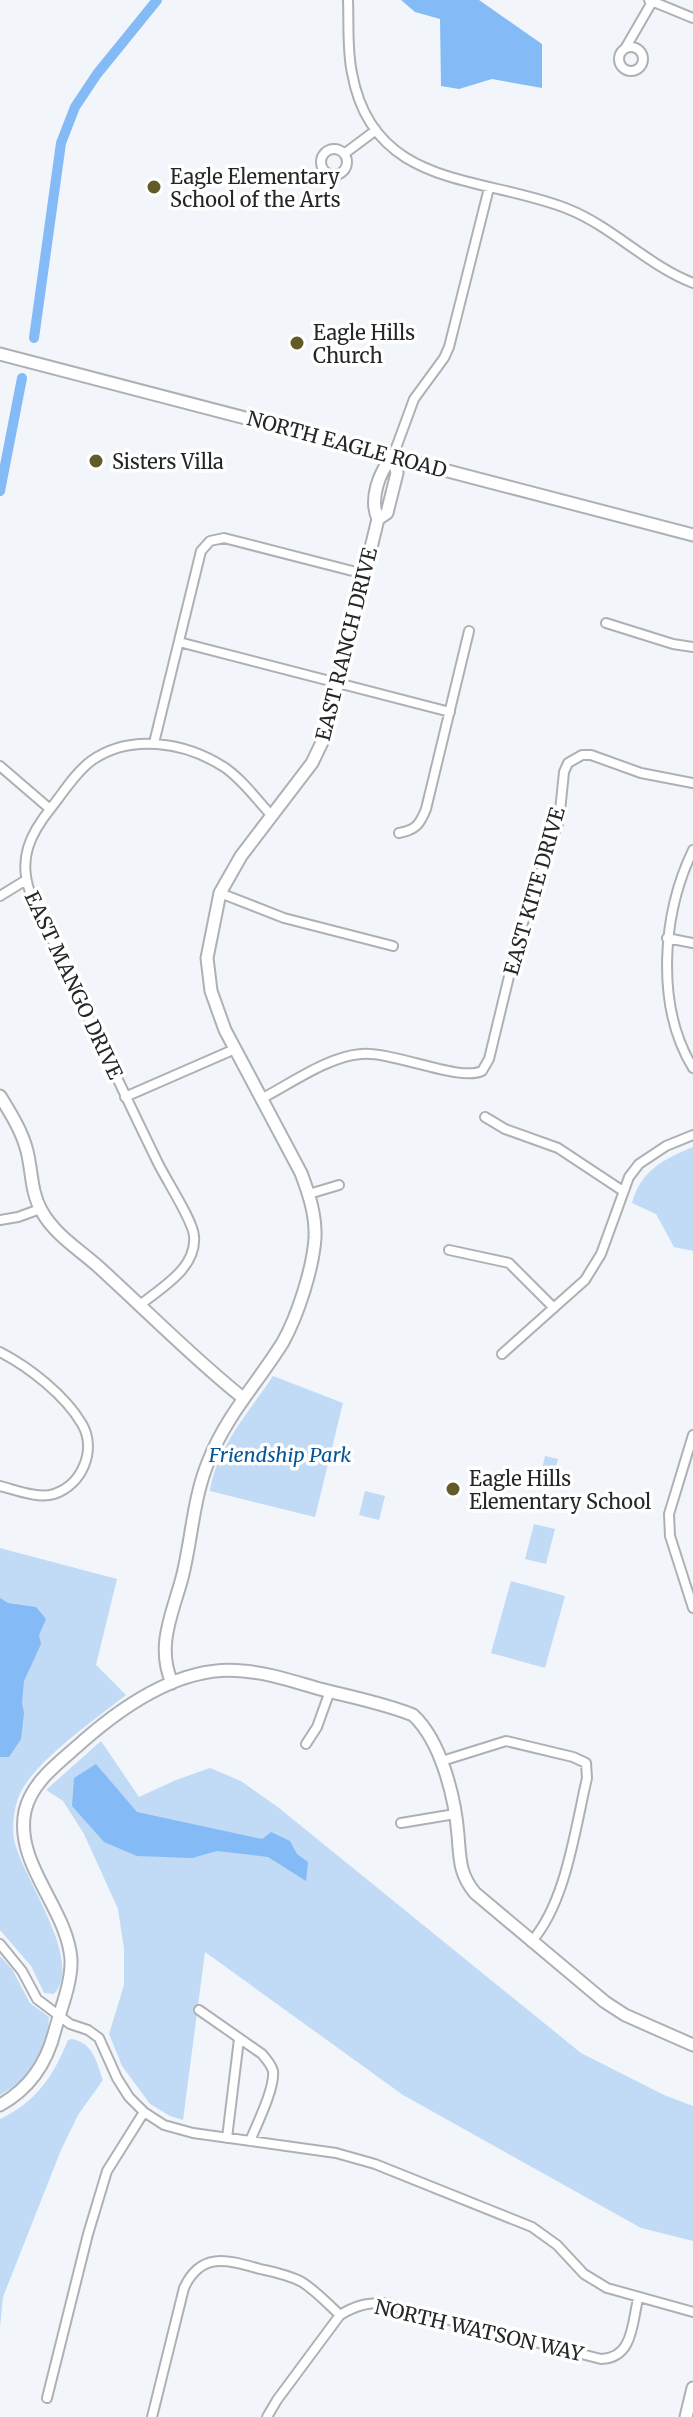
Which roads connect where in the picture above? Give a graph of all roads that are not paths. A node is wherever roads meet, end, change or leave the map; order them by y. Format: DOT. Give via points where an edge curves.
graph roads {
  1 [pos="348,0"];
  2 [pos="650,1"];
  3 [pos="693,18"];
  4 [pos="626,47"];
  5 [pos="376,130"];
  6 [pos="344,154"];
  7 [pos="489,188"];
  8 [pos="693,283"];
  9 [pos="0,354"];
  10 [pos="393,456"];
  11 [pos="693,535"];
  12 [pos="364,574"];
  13 [pos="606,623"];
  14 [pos="469,631"];
  15 [pos="179,642"];
  16 [pos="693,647"];
  17 [pos="338,683"];
  18 [pos="450,712"];
  19 [pos="154,743"];
  20 [pos="0,766"];
  21 [pos="693,783"];
  22 [pos="50,809"];
  23 [pos="272,816"];
  24 [pos="399,833"];
  25 [pos="693,850"];
  26 [pos="26,880"];
  27 [pos="220,893"];
  28 [pos="0,896"];
  29 [pos="667,938"];
  30 [pos="693,943"];
  31 [pos="393,946"];
  32 [pos="235,1049"];
  33 [pos="693,1068"];
  34 [pos="0,1096"];
  35 [pos="125,1097"];
  36 [pos="261,1099"];
  37 [pos="485,1117"];
  38 [pos="693,1135"];
  39 [pos="339,1185"];
  40 [pos="623,1191"];
  41 [pos="309,1194"];
  42 [pos="40,1209"];
  43 [pos="0,1220"];
  44 [pos="449,1250"];
  45 [pos="140,1305"];
  46 [pos="554,1308"];
  47 [pos="0,1352"];
  48 [pos="502,1354"];
  49 [pos="243,1398"];
  50 [pos="693,1435"];
  51 [pos="0,1486"];
  52 [pos="693,1608"];
  53 [pos="172,1683"];
  54 [pos="330,1691"];
  55 [pos="306,1744"];
  56 [pos="442,1761"];
  57 [pos="455,1814"];
  58 [pos="401,1823"];
  59 [pos="531,1942"];
  60 [pos="0,1944"];
  61 [pos="199,2010"];
  62 [pos="59,2015"];
  63 [pos="239,2039"];
  64 [pos="693,2045"];
  65 [pos="0,2105"];
  66 [pos="144,2112"];
  67 [pos="227,2138"];
  68 [pos="250,2141"];
  69 [pos="638,2299"];
  70 [pos="693,2312"];
  71 [pos="340,2315"];
  72 [pos="693,2388"];
  73 [pos="47,2398"];
  74 [pos="152,2417"];
  75 [pos="267,2417"];
  76 [pos="686,2417"];
  1 -- 5 [label="street" via="351,72 360,103"];
  2 -- 3 [label="street"];
  2 -- 4 [label="street"];
  5 -- 6 [label="street"];
  5 -- 7 [label="street" via="419,167"];
  7 -- 8 [label="street" via="587,217 657,266"];
  7 -- 10 [label="street" via="449,347 414,399"];
  9 -- 10 [label="street, NORTH EAGLE ROAD"];
  10 -- 11 [label="street, NORTH EAGLE ROAD"];
  10 -- 12 [label="street, EAST RANCH DRIVE" via="394,487 387,513 378,519"];
  12 -- 15 [label="street" via="224,538 210,541 201,551"];
  12 -- 17 [label="street, EAST RANCH DRIVE"];
  13 -- 16 [label="street"];
  14 -- 18 [label="street"];
  15 -- 17 [label="street"];
  15 -- 19 [label="street"];
  17 -- 18 [label="street"];
  17 -- 23 [label="street, EAST RANCH DRIVE" via="325,736 312,763"];
  18 -- 24 [label="street" via="420,824"];
  19 -- 22 [label="street, EAST MANGO DRIVE" via="120,746 90,762"];
  19 -- 23 [label="street, EAST MANGO DRIVE" via="200,755 227,769"];
  20 -- 22 [label="street"];
  21 -- 36 [label="street, EAST KITE DRIVE" via="641,773 591,755 575,757 566,767 559,821 520,931 489,1059 479,1073 361,1054 339,1059"];
  22 -- 26 [label="street, EAST MANGO DRIVE" via="29,839"];
  23 -- 27 [label="street, EAST RANCH DRIVE"];
  25 -- 29 [label="street"];
  26 -- 28 [label="street"];
  26 -- 35 [label="street, EAST MANGO DRIVE"];
  27 -- 31 [label="street" via="284,918"];
  27 -- 32 [label="street, EAST RANCH DRIVE" via="207,958 211,991"];
  29 -- 30 [label="street"];
  29 -- 33 [label="street" via="672,1012"];
  32 -- 35 [label="street"];
  32 -- 36 [label="street, EAST RANCH DRIVE"];
  34 -- 42 [label="street" via="27,1151"];
  35 -- 45 [label="street, EAST MANGO DRIVE" via="195,1237 188,1263"];
  36 -- 41 [label="street, EAST RANCH DRIVE"];
  37 -- 40 [label="street" via="558,1148"];
  38 -- 40 [label="street" via="647,1158"];
  39 -- 41 [label="street"];
  40 -- 46 [label="street" via="594,1267"];
  41 -- 49 [label="street, EAST RANCH DRIVE" via="315,1238 299,1304 283,1341"];
  42 -- 43 [label="street"];
  42 -- 45 [label="street" via="55,1231"];
  44 -- 46 [label="street" via="509,1263"];
  45 -- 49 [label="street"];
  46 -- 48 [label="street"];
  47 -- 51 [label="street" via="44,1382 73,1411 89,1445 82,1472 54,1494"];
  49 -- 53 [label="street, EAST RANCH DRIVE" via="209,1459 198,1492 163,1647"];
  50 -- 52 [label="street" via="669,1514 670,1536"];
  53 -- 54 [label="street" via="241,1670"];
  53 -- 62 [label="street" via="98,1727 45,1775 26,1810 28,1850 71,1960"];
  54 -- 55 [label="street"];
  54 -- 56 [label="street" via="413,1715"];
  56 -- 57 [label="street"];
  56 -- 59 [label="street" via="506,1741 586,1763 587,1778 556,1903"];
  57 -- 58 [label="street"];
  57 -- 59 [label="street" via="467,1883"];
  59 -- 64 [label="street" via="625,2015"];
  60 -- 62 [label="street" via="37,1999"];
  61 -- 63 [label="street"];
  62 -- 65 [label="street" via="39,2072 17,2096"];
  62 -- 66 [label="street" via="99,2038 117,2078"];
  63 -- 67 [label="street"];
  63 -- 68 [label="street" via="262,2054 273,2072"];
  66 -- 67 [label="street" via="164,2125"];
  66 -- 73 [label="street" via="107,2171"];
  67 -- 68 [label="street"];
  68 -- 69 [label="street" via="354,2157 532,2227 595,2282"];
  69 -- 70 [label="street"];
  69 -- 71 [label="street, NORTH WATSON WAY" via="627,2346 621,2354 601,2359 383,2303 354,2306"];
  71 -- 74 [label="street" via="288,2276 230,2261 208,2262 184,2288"];
  71 -- 75 [label="street"];
  72 -- 76 [label="street"];
}
